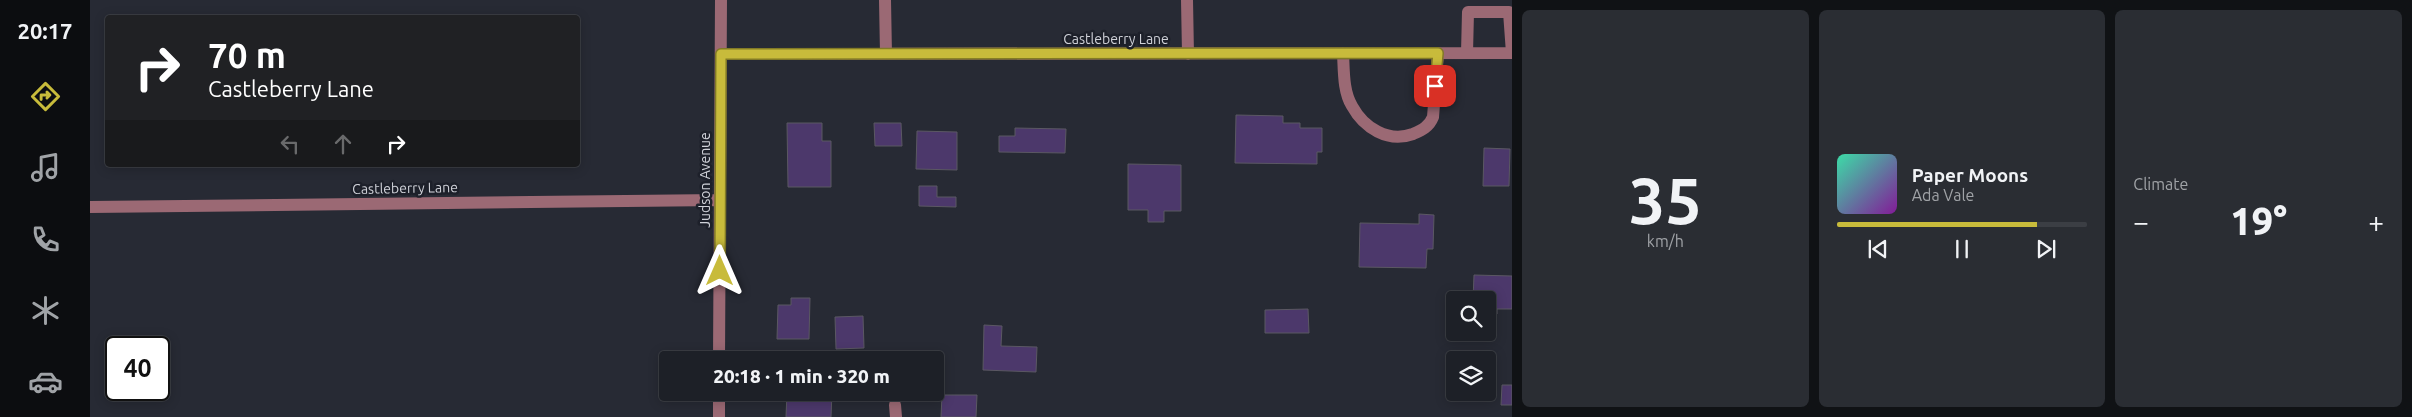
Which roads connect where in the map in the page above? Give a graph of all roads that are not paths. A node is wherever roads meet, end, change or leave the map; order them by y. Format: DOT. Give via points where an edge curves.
graph roads {
  1 [pos="721,0"];
  2 [pos="886,0"];
  3 [pos="1187,0"];
  4 [pos="1343,53"];
  5 [pos="1438,53"];
  6 [pos="1467,53"];
  7 [pos="1512,53"];
  8 [pos="721,54"];
  9 [pos="886,54"];
  10 [pos="1188,54"];
  11 [pos="720,200"];
  12 [pos="90,207"];
  13 [pos="719,351"];
  14 [pos="719,401"];
  15 [pos="719,417"];
  1 -- 8 [label="street, Judson Avenue"];
  2 -- 9 [label="street"];
  3 -- 10 [label="street"];
  4 -- 5 [label="street, Castleberry Lane"];
  4 -- 5 [label="street" via="1345,86 1350,104 1381,134 1400,137 1430,124"];
  4 -- 10 [label="street, Castleberry Lane"];
  5 -- 6 [label="street, Castleberry Lane"];
  6 -- 7 [label="street, Castleberry Lane"];
  6 -- 7 [label="street" via="1468,12 1509,12"];
  8 -- 9 [label="street, Castleberry Lane"];
  8 -- 11 [label="street, Judson Avenue"];
  9 -- 10 [label="street, Castleberry Lane"];
  11 -- 12 [label="street, Castleberry Lane"];
  11 -- 13 [label="street, Judson Avenue"];
  14 -- 15 [label="street"];
}
